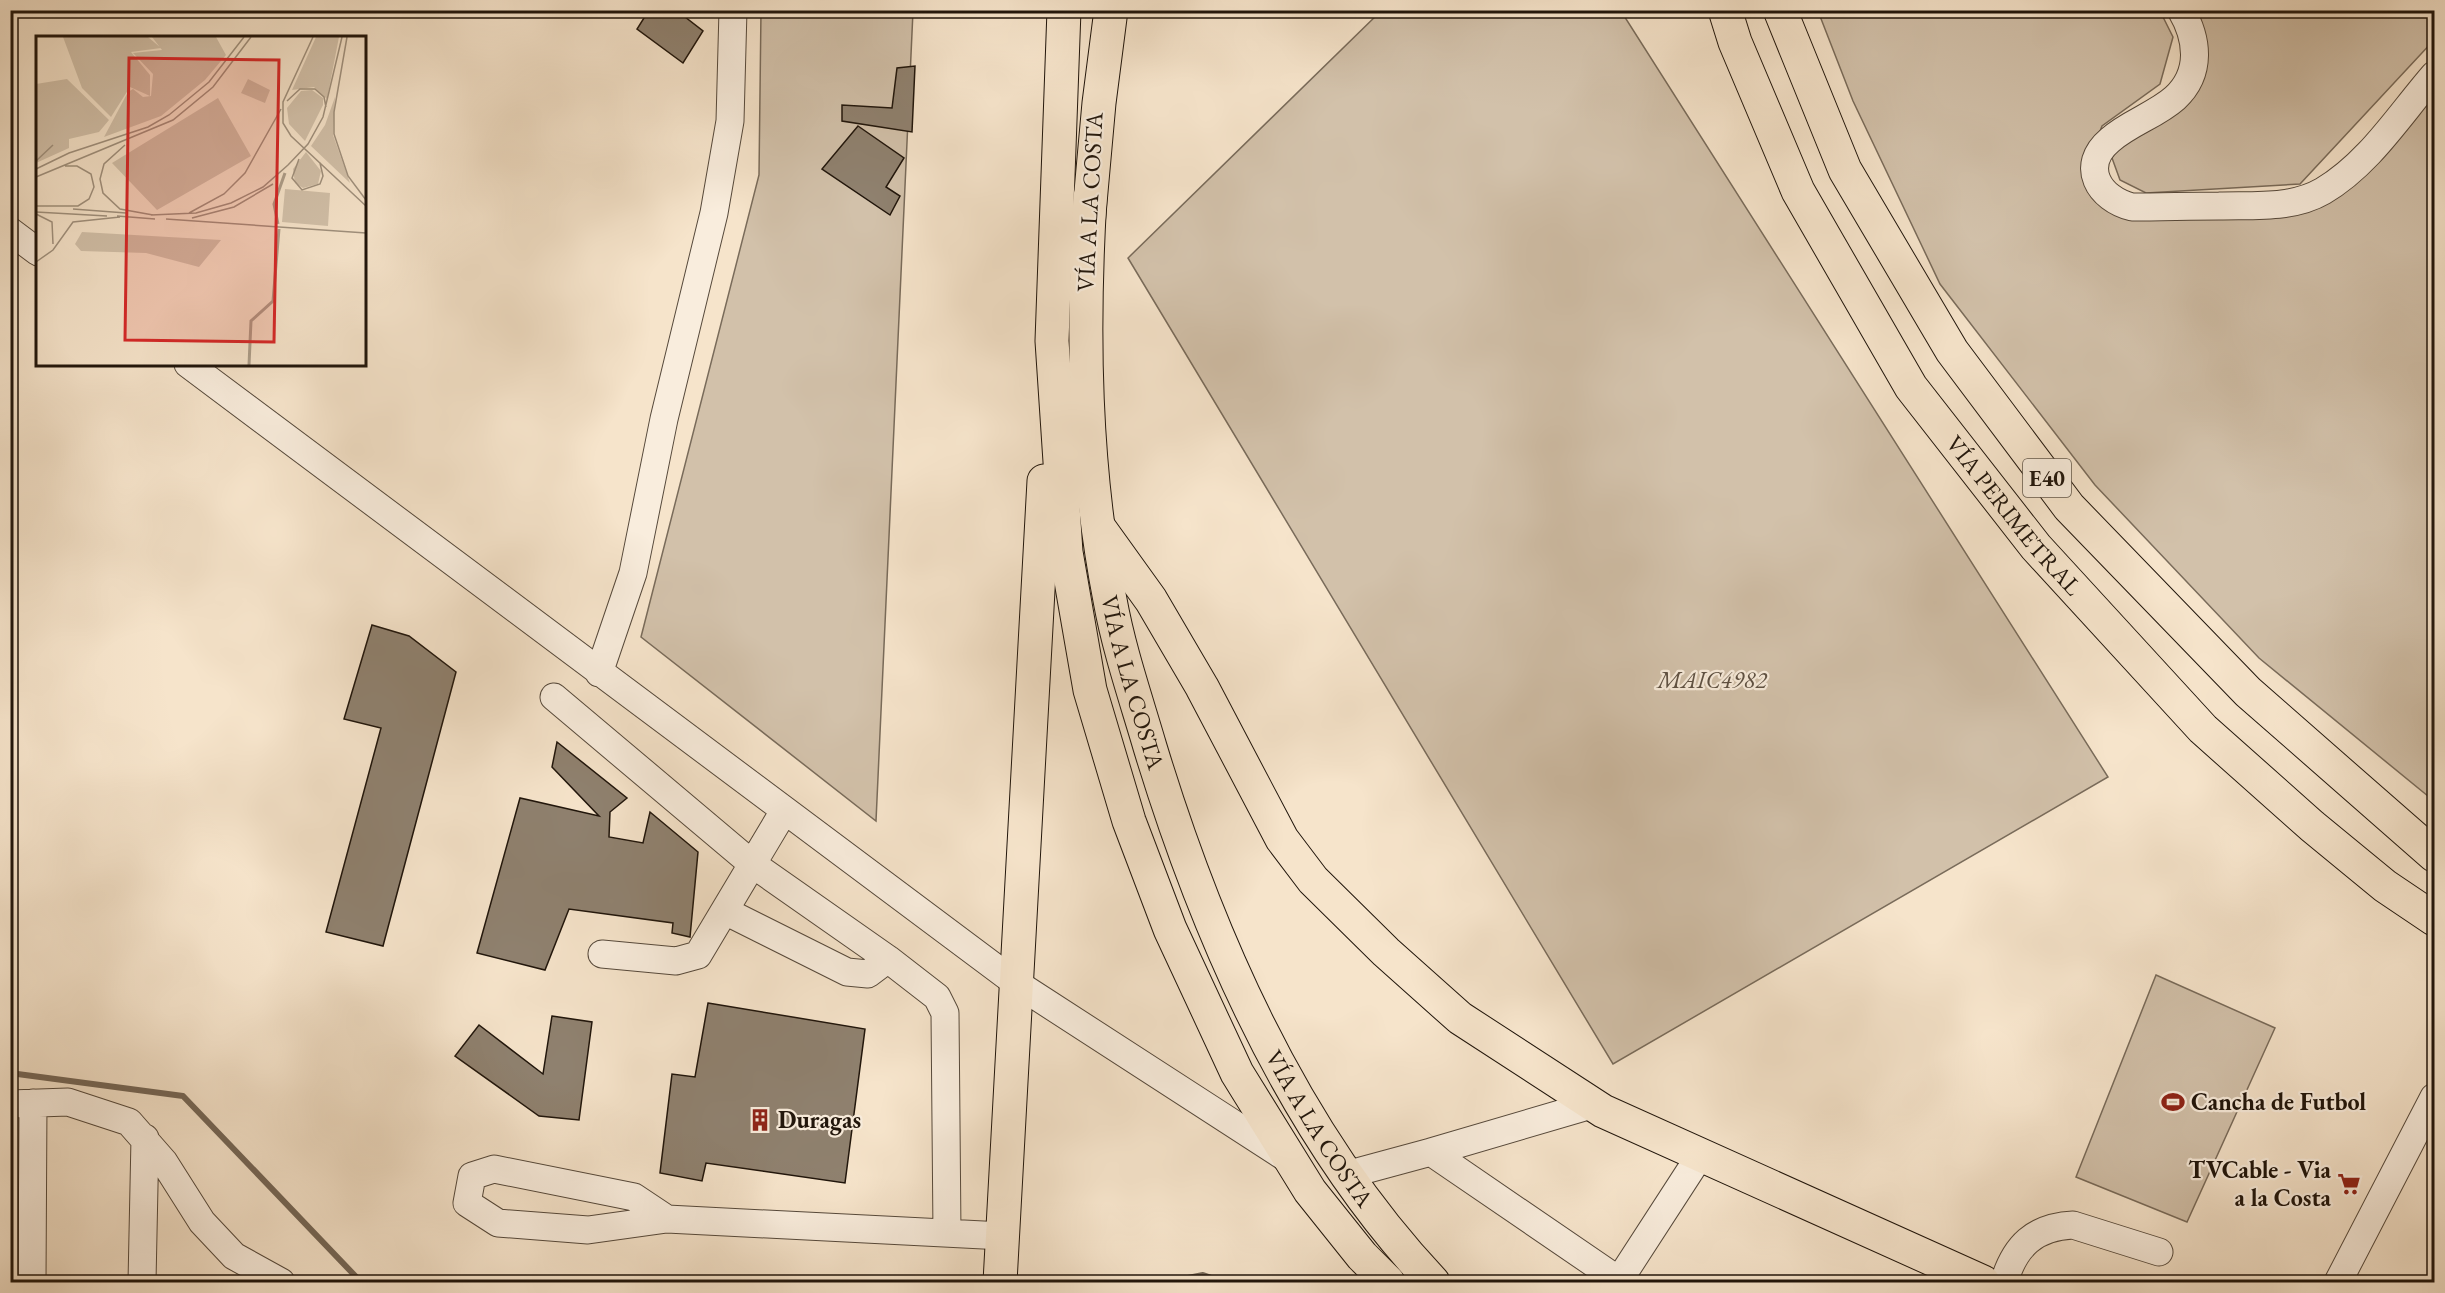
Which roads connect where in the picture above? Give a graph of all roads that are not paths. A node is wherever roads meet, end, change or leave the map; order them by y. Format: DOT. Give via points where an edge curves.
graph roads {
  1 [pos="733,10"];
  2 [pos="1064,10"];
  3 [pos="1100,10"];
  4 [pos="1111,10"];
  5 [pos="1714,10"];
  6 [pos="1725,10"];
  7 [pos="1780,10"];
  8 [pos="2181,10"];
  9 [pos="1735,42"];
  10 [pos="2434,75"];
  11 [pos="1088,225"];
  12 [pos="10,231"];
  13 [pos="36,250"];
  14 [pos="1052,341"];
  15 [pos="191,366"];
  16 [pos="1098,527"];
  17 [pos="599,673"];
  18 [pos="554,698"];
  19 [pos="784,811"];
  20 [pos="2434,855"];
  21 [pos="751,863"];
  22 [pos="725,910"];
  23 [pos="2434,919"];
  24 [pos="602,954"];
  25 [pos="888,959"];
  26 [pos="1016,983"];
  27 [pos="2434,1097"];
  28 [pos="22,1103"];
  29 [pos="1591,1105"];
  30 [pos="145,1138"];
  31 [pos="1431,1152"];
  32 [pos="1701,1154"];
  33 [pos="1293,1162"];
  34 [pos="1346,1176"];
  35 [pos="667,1220"];
  36 [pos="947,1233"];
  37 [pos="1003,1236"];
  38 [pos="2159,1252"];
  39 [pos="25,1264"];
  40 [pos="243,1272"];
  41 [pos="1964,1280"];
  42 [pos="142,1282"];
  43 [pos="281,1282"];
  44 [pos="1000,1282"];
  45 [pos="1388,1282"];
  46 [pos="1433,1282"];
  47 [pos="1619,1282"];
  48 [pos="2004,1282"];
  49 [pos="2338,1282"];
  1 -- 17 [label="street" via="730,121 714,213 664,419 633,573"];
  2 -- 14 [label="main road, VÍA A LA COSTA"];
  3 -- 11 [label="main road, VÍA A LA COSTA"];
  4 -- 11 [label="main road"];
  5 -- 9 [label="main road"];
  6 -- 9 [label="main road, VÍA PERIMETRAL / E40"];
  7 -- 20 [label="main road, VÍA PERIMETRAL / E40" via="1845,170 1952,351 2069,507 2248,692"];
  8 -- 10 [label="street" via="2194,39 2196,60 2188,82 2175,98 2107,142 2098,157 2098,187 2118,204 2277,205 2312,196 2347,174"];
  9 -- 23 [label="main road, VÍA PERIMETRAL / E40" via="1798,191 1911,387 2036,547 2203,729 2385,886"];
  11 -- 16 [label="main road, VÍA A LA COSTA" via="1084,352"];
  12 -- 13 [label="street"];
  14 -- 26 [label="main road"];
  14 -- 33 [label="main road, VÍA A LA COSTA" via="1066,552 1094,701 1129,821 1170,929 1237,1073"];
  15 -- 17 [label="street"];
  16 -- 29 [label="main road" via="1156,610 1202,687 1282,839 1313,880 1460,1018"];
  16 -- 34 [label="main road, VÍA A LA COSTA" via="1128,675 1200,897 1274,1053"];
  17 -- 19 [label="street"];
  18 -- 21 [label="street"];
  19 -- 21 [label="street"];
  19 -- 26 [label="street"];
  21 -- 22 [label="street"];
  21 -- 25 [label="street"];
  22 -- 24 [label="street" via="698,955 688,960"];
  22 -- 25 [label="street" via="848,972 868,974"];
  25 -- 36 [label="street" via="937,998 945,1013"];
  26 -- 33 [label="street"];
  26 -- 37 [label="main road"];
  27 -- 49 [label="street"];
  28 -- 30 [label="street" via="68,1102 129,1122"];
  28 -- 39 [label="street"];
  29 -- 31 [label="street"];
  29 -- 32 [label="main road"];
  30 -- 40 [label="street" via="202,1222 234,1256"];
  30 -- 42 [label="street"];
  31 -- 34 [label="street"];
  31 -- 47 [label="street"];
  32 -- 41 [label="main road"];
  32 -- 47 [label="street"];
  33 -- 45 [label="main road, VÍA A LA COSTA" via="1310,1191"];
  34 -- 46 [label="main road, VÍA A LA COSTA" via="1396,1243"];
  35 -- 35 [label="street" via="634,1197 494,1169 472,1176 467,1203 498,1223 588,1230"];
  35 -- 36 [label="street"];
  36 -- 37 [label="street"];
  37 -- 44 [label="main road"];
  38 -- 48 [label="street" via="2073,1225 2058,1226 2021,1247 2013,1256"];
  40 -- 43 [label="street"];
}
